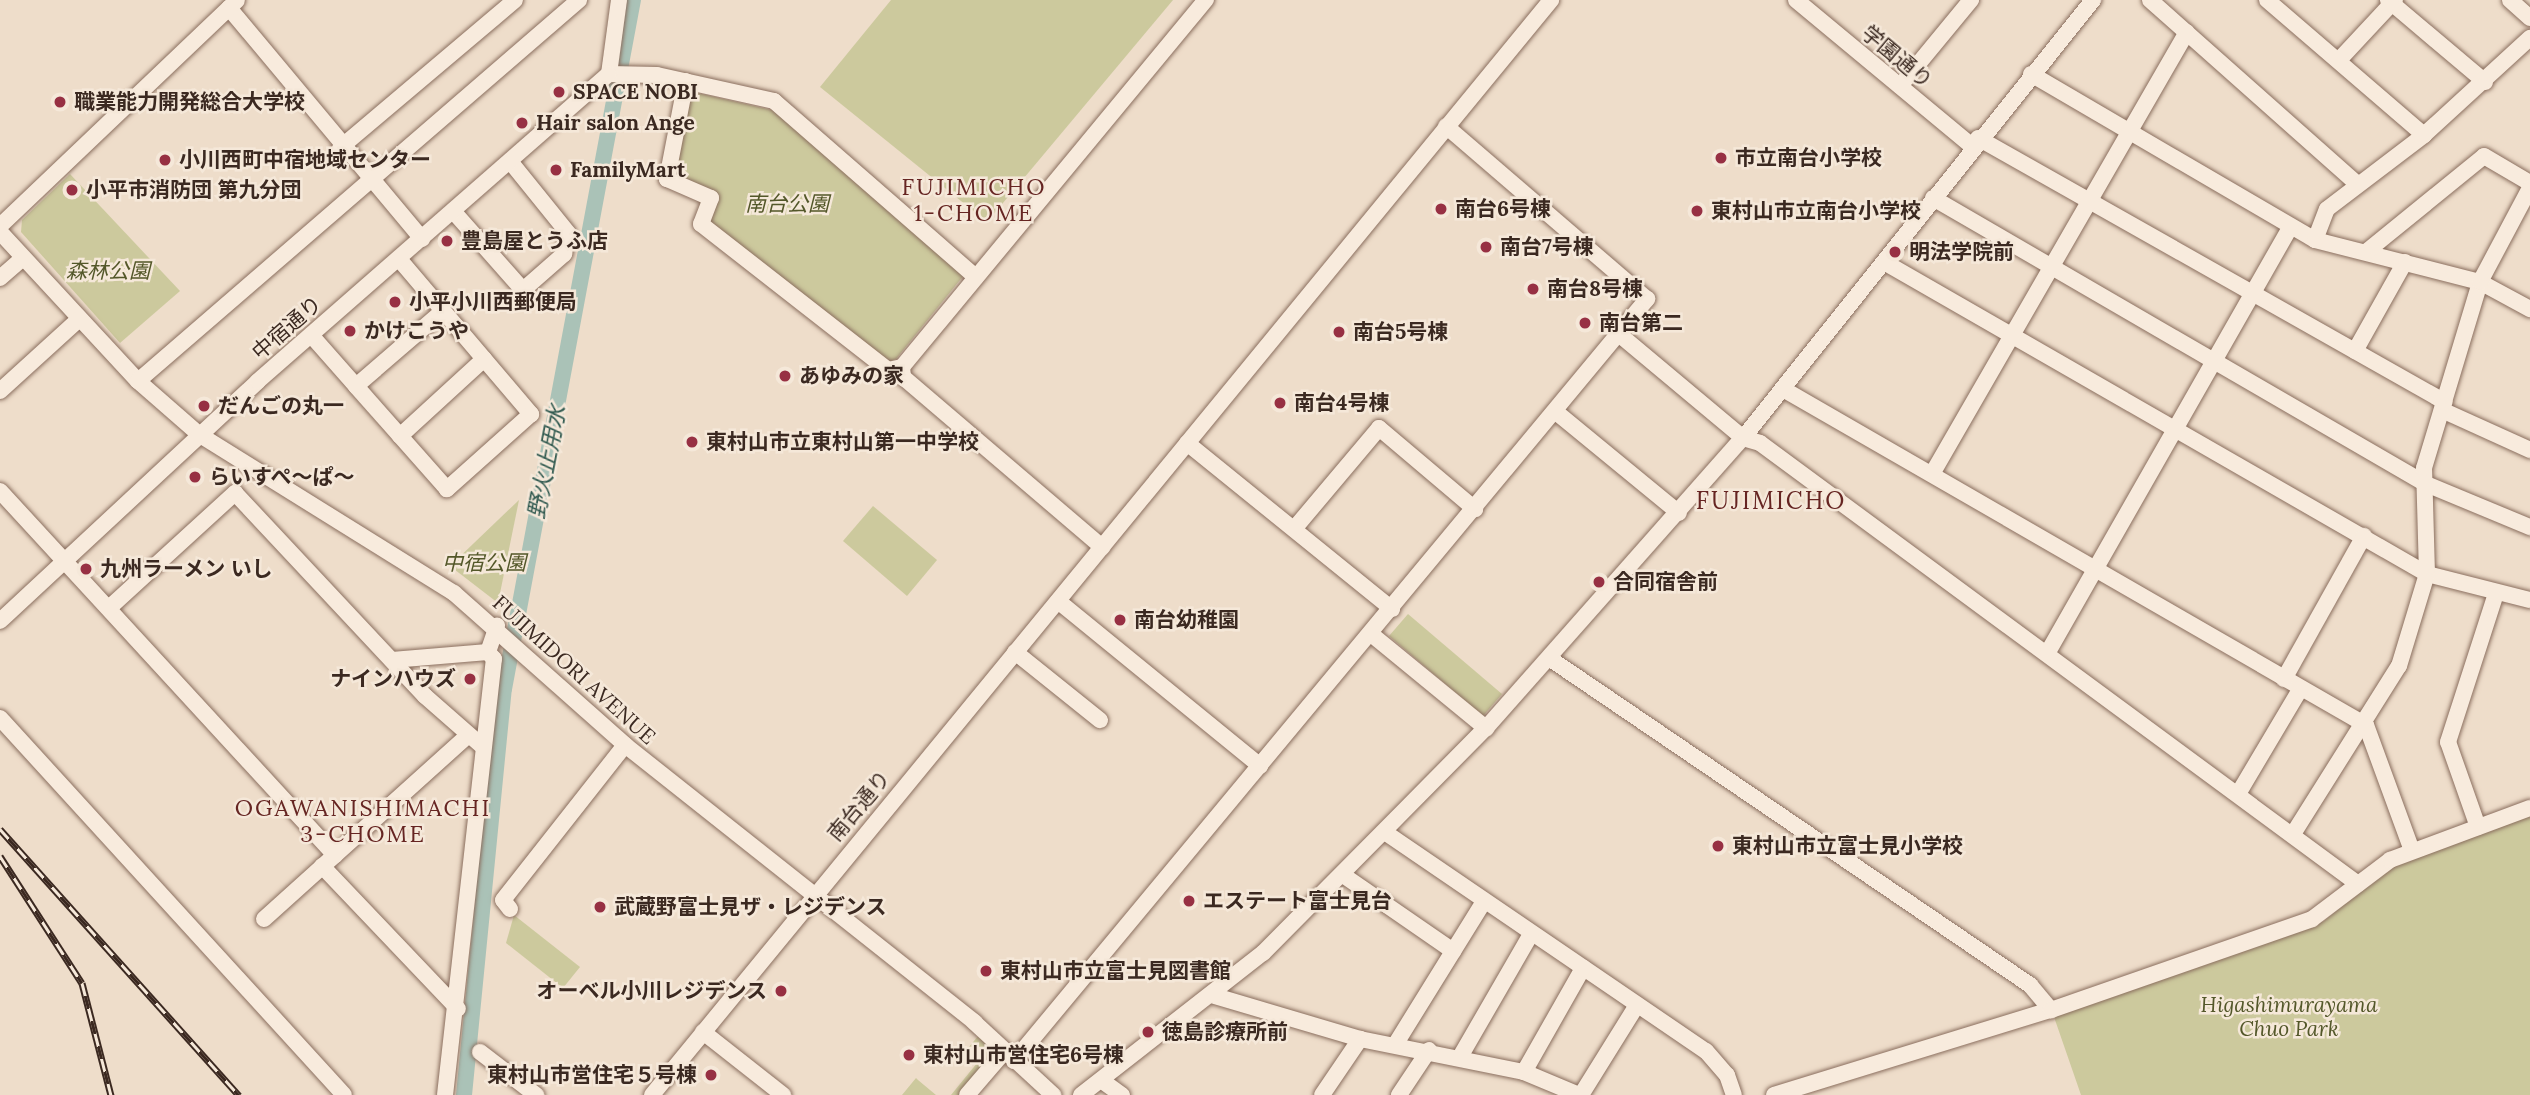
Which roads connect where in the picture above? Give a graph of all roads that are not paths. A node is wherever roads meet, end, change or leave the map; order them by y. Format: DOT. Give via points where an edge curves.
graph roads {
  1 [pos="516,0"];
  2 [pos="579,0"];
  3 [pos="617,0"];
  4 [pos="1206,0"];
  5 [pos="1551,0"];
  6 [pos="1796,0"];
  7 [pos="1971,0"];
  8 [pos="2093,0"];
  9 [pos="2150,0"];
  10 [pos="2267,0"];
  11 [pos="2510,0"];
  12 [pos="2392,1"];
  13 [pos="233,4"];
  14 [pos="2530,18"];
  15 [pos="2187,32"];
  16 [pos="2530,38"];
  17 [pos="2339,60"];
  18 [pos="617,73"];
  19 [pos="2031,74"];
  20 [pos="686,81"];
  21 [pos="2485,82"];
  22 [pos="1900,86"];
  23 [pos="1446,126"];
  24 [pos="2130,132"];
  25 [pos="2424,135"];
  26 [pos="1975,142"];
  27 [pos="340,148"];
  28 [pos="510,161"];
  29 [pos="370,181"];
  30 [pos="2356,183"];
  31 [pos="2529,191"];
  32 [pos="1933,198"];
  33 [pos="2090,201"];
  34 [pos="453,211"];
  35 [pos="0,226"];
  36 [pos="2291,226"];
  37 [pos="0,232"];
  38 [pos="422,239"];
  39 [pos="2315,240"];
  40 [pos="2366,252"];
  41 [pos="23,258"];
  42 [pos="399,259"];
  43 [pos="1884,262"];
  44 [pos="2405,262"];
  45 [pos="2053,266"];
  46 [pos="976,277"];
  47 [pos="0,278"];
  48 [pos="2480,282"];
  49 [pos="2252,294"];
  50 [pos="2530,309"];
  51 [pos="443,311"];
  52 [pos="79,319"];
  53 [pos="311,335"];
  54 [pos="1620,335"];
  55 [pos="2011,338"];
  56 [pos="2355,351"];
  57 [pos="2214,358"];
  58 [pos="484,359"];
  59 [pos="902,367"];
  60 [pos="138,381"];
  61 [pos="356,386"];
  62 [pos="1783,390"];
  63 [pos="0,391"];
  64 [pos="2443,406"];
  65 [pos="1556,412"];
  66 [pos="2174,431"];
  67 [pos="200,435"];
  68 [pos="400,436"];
  69 [pos="1743,438"];
  70 [pos="1187,443"];
  71 [pos="2530,450"];
  72 [pos="1933,474"];
  73 [pos="2426,484"];
  74 [pos="0,491"];
  75 [pos="1475,509"];
  76 [pos="1679,513"];
  77 [pos="2530,527"];
  78 [pos="1294,530"];
  79 [pos="2364,536"];
  80 [pos="1102,547"];
  81 [pos="65,561"];
  82 [pos="2094,569"];
  83 [pos="2427,574"];
  84 [pos="2496,593"];
  85 [pos="1058,600"];
  86 [pos="2530,600"];
  87 [pos="109,608"];
  88 [pos="1392,609"];
  89 [pos="0,621"];
  90 [pos="500,629"];
  91 [pos="1371,634"];
  92 [pos="488,652"];
  93 [pos="1015,652"];
  94 [pos="2048,652"];
  95 [pos="1549,658"];
  96 [pos="392,660"];
  97 [pos="2284,678"];
  98 [pos="2301,688"];
  99 [pos="0,718"];
  100 [pos="1100,720"];
  101 [pos="2366,725"];
  102 [pos="1486,728"];
  103 [pos="468,735"];
  104 [pos="625,746"];
  105 [pos="483,747"];
  106 [pos="1260,766"];
  107 [pos="2238,794"];
  108 [pos="2530,808"];
  109 [pos="2478,827"];
  110 [pos="1386,833"];
  111 [pos="2293,834"];
  112 [pos="2412,852"];
  113 [pos="335,855"];
  114 [pos="322,866"];
  115 [pos="1342,875"];
  116 [pos="2358,884"];
  117 [pos="813,895"];
  118 [pos="1483,903"];
  119 [pos="510,909"];
  120 [pos="264,919"];
  121 [pos="1531,934"];
  122 [pos="1453,951"];
  123 [pos="1583,968"];
  124 [pos="1215,996"];
  125 [pos="1637,1005"];
  126 [pos="458,1009"];
  127 [pos="2051,1010"];
  128 [pos="703,1032"];
  129 [pos="1360,1039"];
  130 [pos="1395,1045"];
  131 [pos="1429,1050"];
  132 [pos="480,1052"];
  133 [pos="1009,1056"];
  134 [pos="1460,1056"];
  135 [pos="1524,1072"];
  136 [pos="1101,1080"];
  137 [pos="344,1095"];
  138 [pos="445,1095"];
  139 [pos="536,1095"];
  140 [pos="652,1095"];
  141 [pos="783,1095"];
  142 [pos="967,1095"];
  143 [pos="1053,1095"];
  144 [pos="1081,1095"];
  145 [pos="1122,1095"];
  146 [pos="1322,1095"];
  147 [pos="1399,1095"];
  148 [pos="1580,1095"];
  149 [pos="1734,1095"];
  150 [pos="1774,1095"];
  1 -- 27 [label="street"];
  2 -- 29 [label="street"];
  3 -- 18 [label="street"];
  4 -- 46 [label="street"];
  5 -- 23 [label="street, 南台通り"];
  6 -- 22 [label="street, 学園通り"];
  7 -- 22 [label="street"];
  8 -- 19 [label="street"];
  9 -- 15 [label="street"];
  10 -- 17 [label="street"];
  11 -- 14 [label="street"];
  12 -- 17 [label="street"];
  12 -- 21 [label="street"];
  13 -- 27 [label="street"];
  13 -- 35 [label="street"];
  15 -- 24 [label="street"];
  15 -- 30 [label="street"];
  16 -- 21 [label="street"];
  17 -- 25 [label="street"];
  18 -- 20 [label="street"];
  18 -- 28 [label="street, 中宿通り"];
  19 -- 24 [label="street"];
  19 -- 26 [label="street"];
  20 -- 46 [label="street" via="774,101"];
  20 -- 59 [label="street" via="667,179 711,198 701,224 888,370"];
  21 -- 25 [label="street"];
  22 -- 26 [label="street, 学園通り"];
  23 -- 54 [label="street" via="1641,291 1647,299"];
  23 -- 70 [label="street, 南台通り"];
  24 -- 33 [label="street"];
  24 -- 36 [label="street"];
  25 -- 30 [label="street"];
  26 -- 32 [label="street"];
  26 -- 33 [label="street, 学園通り"];
  27 -- 29 [label="street"];
  28 -- 34 [label="street, 中宿通り"];
  28 -- 34 [label="street" via="568,233 564,254 523,290"];
  29 -- 38 [label="street"];
  29 -- 60 [label="street"];
  30 -- 39 [label="street" via="2327,209"];
  31 -- 40 [label="street" via="2484,156"];
  31 -- 48 [label="street"];
  32 -- 43 [label="street"];
  32 -- 45 [label="street"];
  33 -- 45 [label="street"];
  33 -- 49 [label="street, 学園通り"];
  34 -- 38 [label="street, 中宿通り"];
  36 -- 39 [label="street"];
  36 -- 49 [label="street"];
  37 -- 41 [label="street, FUJIMIDORI AVENUE"];
  38 -- 42 [label="street, 中宿通り"];
  39 -- 40 [label="street"];
  40 -- 44 [label="street"];
  41 -- 47 [label="street"];
  41 -- 52 [label="street, FUJIMIDORI AVENUE"];
  42 -- 51 [label="street"];
  42 -- 53 [label="street, 中宿通り"];
  43 -- 55 [label="street"];
  43 -- 62 [label="street"];
  44 -- 48 [label="street"];
  44 -- 56 [label="street"];
  45 -- 55 [label="street"];
  45 -- 57 [label="street"];
  46 -- 59 [label="street"];
  48 -- 50 [label="street"];
  48 -- 64 [label="street"];
  49 -- 56 [label="street, 学園通り"];
  49 -- 57 [label="street"];
  51 -- 58 [label="street"];
  51 -- 61 [label="street"];
  52 -- 60 [label="street, FUJIMIDORI AVENUE"];
  52 -- 63 [label="street"];
  53 -- 61 [label="street"];
  53 -- 67 [label="street, 中宿通り"];
  54 -- 65 [label="street"];
  54 -- 69 [label="street"];
  55 -- 66 [label="street"];
  55 -- 72 [label="street"];
  56 -- 64 [label="street, 学園通り"];
  57 -- 66 [label="street"];
  57 -- 73 [label="street"];
  58 -- 68 [label="street"];
  58 -- 68 [label="street" via="531,414 447,489"];
  59 -- 80 [label="street" via="903,377"];
  60 -- 67 [label="street, FUJIMIDORI AVENUE"];
  61 -- 68 [label="street"];
  62 -- 69 [label="street"];
  62 -- 72 [label="street"];
  64 -- 71 [label="street, 学園通り"];
  64 -- 73 [label="street"];
  65 -- 75 [label="street"];
  65 -- 76 [label="street"];
  66 -- 79 [label="street"];
  66 -- 82 [label="street"];
  67 -- 81 [label="street, 中宿通り"];
  67 -- 90 [label="street, FUJIMIDORI AVENUE" via="424,571"];
  69 -- 76 [label="street"];
  69 -- 94 [label="street" via="1760,443"];
  70 -- 78 [label="street"];
  70 -- 80 [label="street, 南台通り"];
  72 -- 82 [label="street"];
  73 -- 77 [label="street"];
  73 -- 83 [label="street"];
  74 -- 81 [label="street"];
  75 -- 78 [label="street" via="1379,428"];
  75 -- 88 [label="street"];
  76 -- 95 [label="street"];
  78 -- 88 [label="street"];
  79 -- 83 [label="street"];
  79 -- 97 [label="street"];
  80 -- 85 [label="street, 南台通り"];
  81 -- 87 [label="street"];
  81 -- 89 [label="street, 中宿通り"];
  82 -- 94 [label="street"];
  82 -- 97 [label="street"];
  83 -- 84 [label="street"];
  83 -- 101 [label="street" via="2399,666"];
  84 -- 86 [label="street"];
  84 -- 109 [label="street" via="2448,742"];
  85 -- 93 [label="street, 南台通り"];
  85 -- 106 [label="street"];
  87 -- 96 [label="street" via="235,493"];
  87 -- 113 [label="street"];
  88 -- 91 [label="street"];
  90 -- 92 [label="street"];
  90 -- 104 [label="street, FUJIMIDORI AVENUE"];
  91 -- 102 [label="street"];
  91 -- 106 [label="street"];
  92 -- 96 [label="street"];
  92 -- 105 [label="street" via="494,659"];
  93 -- 100 [label="street"];
  93 -- 117 [label="street, 南台通り"];
  94 -- 107 [label="street"];
  95 -- 102 [label="street"];
  95 -- 127 [label="street" via="2030,985"];
  96 -- 103 [label="street"];
  97 -- 98 [label="street"];
  98 -- 101 [label="street"];
  98 -- 107 [label="street"];
  99 -- 137 [label="street"];
  101 -- 111 [label="street"];
  101 -- 112 [label="street"];
  102 -- 110 [label="street"];
  103 -- 105 [label="street"];
  103 -- 113 [label="street"];
  104 -- 117 [label="street, FUJIMIDORI AVENUE"];
  104 -- 119 [label="street" via="503,900"];
  105 -- 126 [label="street"];
  106 -- 133 [label="street"];
  107 -- 111 [label="street"];
  108 -- 109 [label="street"];
  109 -- 112 [label="street"];
  110 -- 115 [label="street"];
  110 -- 118 [label="street"];
  111 -- 116 [label="street"];
  112 -- 116 [label="street"];
  113 -- 114 [label="street"];
  114 -- 120 [label="street"];
  114 -- 126 [label="street"];
  115 -- 122 [label="street"];
  115 -- 124 [label="street"];
  116 -- 127 [label="street" via="2312,919"];
  117 -- 128 [label="street, 南台通り"];
  117 -- 133 [label="street, FUJIMIDORI AVENUE"];
  118 -- 121 [label="street"];
  118 -- 122 [label="street"];
  121 -- 123 [label="street"];
  121 -- 134 [label="street"];
  122 -- 130 [label="street"];
  123 -- 125 [label="street"];
  123 -- 135 [label="street"];
  124 -- 129 [label="street"];
  124 -- 136 [label="street"];
  125 -- 148 [label="street"];
  125 -- 149 [label="street" via="1706,1051 1727,1075"];
  126 -- 138 [label="street"];
  127 -- 150 [label="street"];
  128 -- 140 [label="street, 南台通り"];
  128 -- 141 [label="street"];
  129 -- 130 [label="street"];
  129 -- 146 [label="street"];
  130 -- 131 [label="street"];
  131 -- 134 [label="street"];
  131 -- 147 [label="street"];
  132 -- 139 [label="street"];
  133 -- 142 [label="street"];
  133 -- 143 [label="street, FUJIMIDORI AVENUE"];
  134 -- 135 [label="street"];
  135 -- 148 [label="street"];
  136 -- 144 [label="street"];
  136 -- 145 [label="street"];
}
